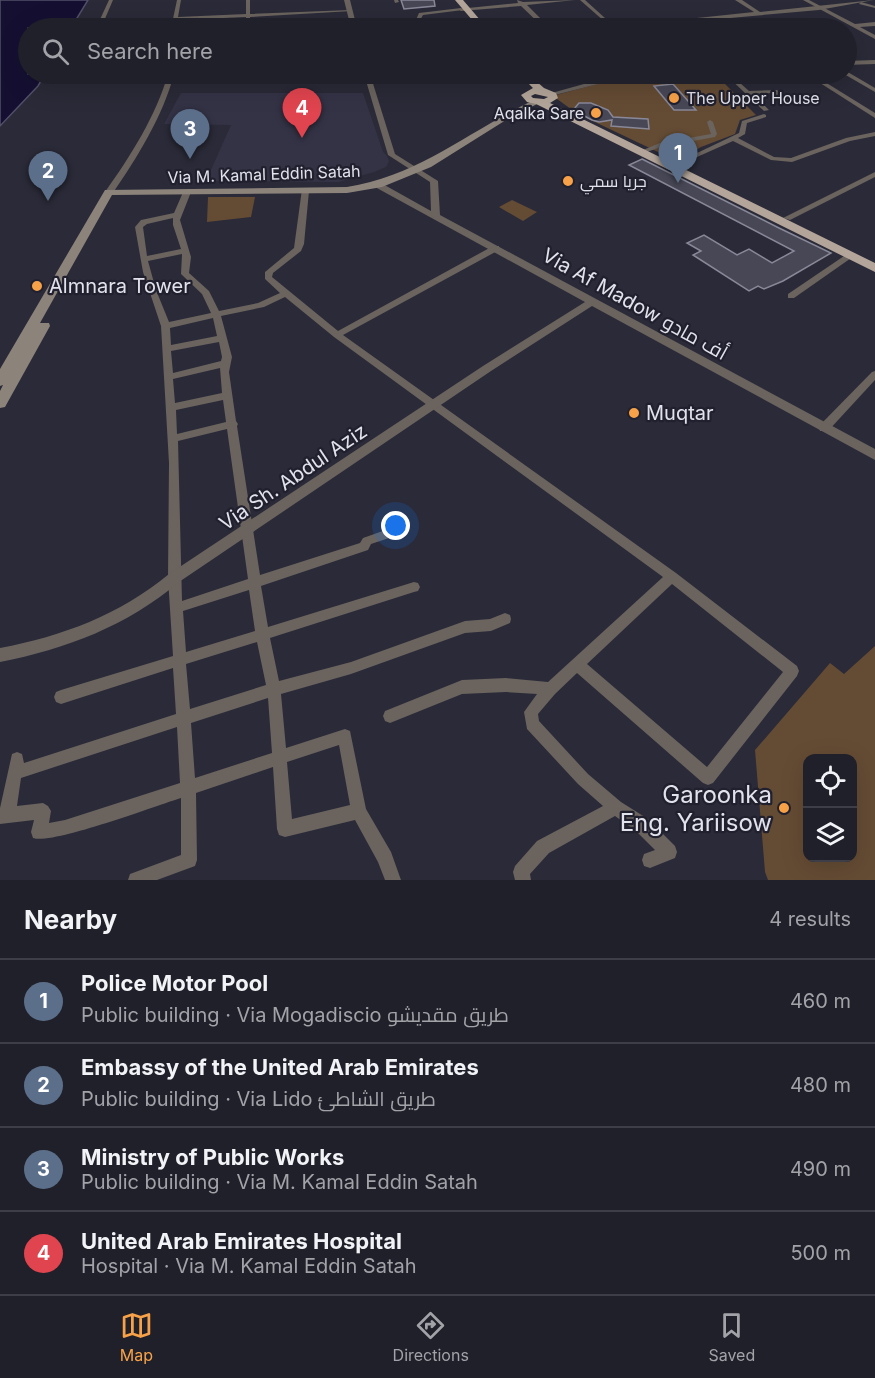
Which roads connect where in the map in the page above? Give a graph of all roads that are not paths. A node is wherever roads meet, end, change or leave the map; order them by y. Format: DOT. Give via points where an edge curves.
graph roads {
  1 [pos="111,0"];
  2 [pos="179,0"];
  3 [pos="248,0"];
  4 [pos="347,0"];
  5 [pos="453,0"];
  6 [pos="459,0"];
  7 [pos="572,0"];
  8 [pos="582,0"];
  9 [pos="738,0"];
  10 [pos="805,0"];
  11 [pos="849,0"];
  12 [pos="871,0"];
  13 [pos="521,2"];
  14 [pos="859,3"];
  15 [pos="875,7"];
  16 [pos="819,8"];
  17 [pos="464,9"];
  18 [pos="350,11"];
  19 [pos="760,14"];
  20 [pos="247,16"];
  21 [pos="103,18"];
  22 [pos="174,18"];
  23 [pos="210,18"];
  24 [pos="352,18"];
  25 [pos="419,18"];
  26 [pos="470,18"];
  27 [pos="473,18"];
  28 [pos="538,18"];
  29 [pos="603,18"];
  30 [pos="715,18"];
  31 [pos="839,18"];
  32 [pos="875,24"];
  33 [pos="857,26"];
  34 [pos="857,27"];
  35 [pos="875,37"];
  36 [pos="875,62"];
  37 [pos="857,63"];
  38 [pos="857,79"];
  39 [pos="167,84"];
  40 [pos="174,84"];
  41 [pos="370,84"];
  42 [pos="522,84"];
  43 [pos="531,84"];
  44 [pos="592,84"];
  45 [pos="738,84"];
  46 [pos="825,84"];
  47 [pos="874,89"];
  48 [pos="748,93"];
  49 [pos="526,96"];
  50 [pos="544,98"];
  51 [pos="789,102"];
  52 [pos="875,116"];
  53 [pos="710,122"];
  54 [pos="875,134"];
  55 [pos="732,138"];
  56 [pos="644,151"];
  57 [pos="678,164"];
  58 [pos="414,168"];
  59 [pos="875,174"];
  60 [pos="378,185"];
  61 [pos="326,188"];
  62 [pos="115,190"];
  63 [pos="305,191"];
  64 [pos="187,192"];
  65 [pos="767,211"];
  66 [pos="175,215"];
  67 [pos="436,215"];
  68 [pos="787,218"];
  69 [pos="818,237"];
  70 [pos="496,248"];
  71 [pos="185,251"];
  72 [pos="850,256"];
  73 [pos="144,259"];
  74 [pos="875,262"];
  75 [pos="875,268"];
  76 [pos="68,274"];
  77 [pos="287,292"];
  78 [pos="791,296"];
  79 [pos="593,301"];
  80 [pos="216,314"];
  81 [pos="165,326"];
  82 [pos="338,335"];
  83 [pos="223,338"];
  84 [pos="166,349"];
  85 [pos="226,363"];
  86 [pos="875,374"];
  87 [pos="168,377"];
  88 [pos="0,381"];
  89 [pos="228,395"];
  90 [pos="0,403"];
  91 [pos="436,404"];
  92 [pos="170,408"];
  93 [pos="233,424"];
  94 [pos="824,428"];
  95 [pos="172,439"];
  96 [pos="875,456"];
  97 [pos="248,529"];
  98 [pos="397,531"];
  99 [pos="672,577"];
  100 [pos="174,578"];
  101 [pos="255,583"];
  102 [pos="414,587"];
  103 [pos="176,608"];
  104 [pos="505,619"];
  105 [pos="262,633"];
  106 [pos="0,655"];
  107 [pos="179,661"];
  108 [pos="578,665"];
  109 [pos="274,689"];
  110 [pos="550,689"];
  111 [pos="61,697"];
  112 [pos="390,716"];
  113 [pos="183,719"];
  114 [pos="279,759"];
  115 [pos="188,788"];
  116 [pos="616,807"];
  117 [pos="359,811"];
  118 [pos="4,815"];
  119 [pos="650,860"];
  120 [pos="136,880"];
  121 [pos="393,880"];
  122 [pos="523,880"];
  1 -- 21 [label="street"];
  2 -- 22 [label="street"];
  3 -- 20 [label="street"];
  4 -- 18 [label="street"];
  5 -- 17 [label="highway"];
  6 -- 17 [label="highway"];
  7 -- 13 [label="street"];
  8 -- 29 [label="street"];
  9 -- 19 [label="street"];
  10 -- 16 [label="street"];
  11 -- 14 [label="street"];
  12 -- 14 [label="street"];
  13 -- 17 [label="street"];
  13 -- 28 [label="street"];
  14 -- 15 [label="street"];
  14 -- 16 [label="street"];
  16 -- 19 [label="street"];
  16 -- 31 [label="street"];
  17 -- 25 [label="street" via="421,14"];
  17 -- 26 [label="highway"];
  17 -- 27 [label="highway"];
  18 -- 20 [label="street"];
  18 -- 24 [label="street"];
  19 -- 30 [label="street"];
  20 -- 23 [label="street"];
  32 -- 33 [label="street"];
  34 -- 35 [label="street"];
  36 -- 37 [label="street"];
  38 -- 47 [label="street"];
  39 -- 62 [label="street"];
  40 -- 62 [label="street" via="165,109"];
  41 -- 58 [label="street" via="392,155"];
  42 -- 49 [label="highway"];
  43 -- 50 [label="highway"];
  44 -- 50 [label="street"];
  45 -- 48 [label="street"];
  46 -- 52 [label="street"];
  48 -- 51 [label="street" via="777,92"];
  48 -- 55 [label="street" via="765,113 744,122 744,132"];
  49 -- 50 [label="highway" via="530,92"];
  49 -- 58 [label="main road"];
  50 -- 56 [label="highway"];
  50 -- 58 [label="main road"];
  53 -- 56 [label="street" via="713,136"];
  54 -- 55 [label="street" via="783,161"];
  55 -- 57 [label="street"];
  56 -- 57 [label="highway"];
  56 -- 65 [label="highway"];
  57 -- 65 [label="highway"];
  58 -- 60 [label="main road, Via M. Kamal Eddin Satah"];
  58 -- 61 [label="main road, Via M. Kamal Eddin Satah"];
  58 -- 67 [label="street" via="434,181"];
  59 -- 68 [label="street"];
  60 -- 61 [label="main road, Via M. Kamal Eddin Satah"];
  60 -- 67 [label="street, Via Af Madow أف مادو"];
  61 -- 62 [label="main road, Via M. Kamal Eddin Satah"];
  61 -- 63 [label="main road, Via M. Kamal Eddin Satah"];
  62 -- 64 [label="main road, Via M. Kamal Eddin Satah"];
  62 -- 76 [label="main road"];
  62 -- 76 [label="main road" via="105,215"];
  63 -- 64 [label="main road, Via M. Kamal Eddin Satah"];
  63 -- 77 [label="street" via="298,249 273,266 268,277"];
  64 -- 66 [label="street"];
  65 -- 68 [label="highway"];
  65 -- 69 [label="highway"];
  66 -- 71 [label="street"];
  66 -- 73 [label="street" via="141,224"];
  67 -- 70 [label="street, Via Af Madow أف مادو"];
  68 -- 69 [label="highway"];
  69 -- 72 [label="highway"];
  69 -- 74 [label="highway"];
  70 -- 79 [label="street, Via Af Madow أف مادو"];
  70 -- 82 [label="street"];
  71 -- 73 [label="street"];
  71 -- 80 [label="street" via="185,273 207,293"];
  72 -- 75 [label="highway"];
  72 -- 78 [label="street"];
  73 -- 81 [label="street"];
  76 -- 88 [label="main road"];
  76 -- 90 [label="main road"];
  77 -- 80 [label="street" via="261,304"];
  77 -- 82 [label="street"];
  79 -- 91 [label="street, Via Sh. Abdul Aziz" via="511,351"];
  79 -- 94 [label="street, Via Af Madow أف مادو"];
  80 -- 81 [label="street"];
  80 -- 83 [label="street"];
  81 -- 84 [label="street"];
  82 -- 91 [label="street"];
  83 -- 84 [label="street"];
  83 -- 85 [label="street"];
  84 -- 87 [label="street"];
  85 -- 87 [label="street"];
  85 -- 89 [label="street"];
  86 -- 94 [label="street"];
  87 -- 92 [label="street"];
  89 -- 92 [label="street"];
  89 -- 93 [label="street"];
  91 -- 97 [label="street, Via Sh. Abdul Aziz"];
  91 -- 99 [label="street"];
  92 -- 95 [label="street"];
  93 -- 95 [label="street"];
  93 -- 97 [label="street"];
  94 -- 96 [label="street, Via Af Madow أف مادو"];
  95 -- 100 [label="street"];
  97 -- 100 [label="street, Via Sh. Abdul Aziz"];
  97 -- 101 [label="street"];
  98 -- 101 [label="street" via="367,541 364,547"];
  99 -- 108 [label="street"];
  99 -- 108 [label="street" via="792,671 708,778"];
  100 -- 103 [label="street"];
  100 -- 106 [label="street, Via Sh. Abdul Aziz" via="114,618 35,648"];
  101 -- 103 [label="street"];
  101 -- 105 [label="street"];
  102 -- 105 [label="street"];
  103 -- 107 [label="street"];
  104 -- 109 [label="street" via="491,625 465,627 351,668"];
  105 -- 107 [label="street"];
  105 -- 109 [label="street"];
  107 -- 111 [label="street"];
  107 -- 113 [label="street"];
  108 -- 110 [label="street"];
  109 -- 113 [label="street"];
  109 -- 114 [label="street"];
  110 -- 112 [label="street" via="462,687"];
  110 -- 116 [label="street" via="531,712 532,724 583,779"];
  113 -- 115 [label="street"];
  113 -- 118 [label="street" via="16,766"];
  114 -- 115 [label="street"];
  114 -- 117 [label="street" via="345,736"];
  114 -- 117 [label="street" via="285,829"];
  115 -- 118 [label="street" via="65,828 39,832 43,811"];
  115 -- 120 [label="street" via="189,860"];
  116 -- 119 [label="street" via="642,825 669,852"];
  116 -- 122 [label="street" via="543,847 521,872"];
  117 -- 121 [label="street" via="386,858"];
}
